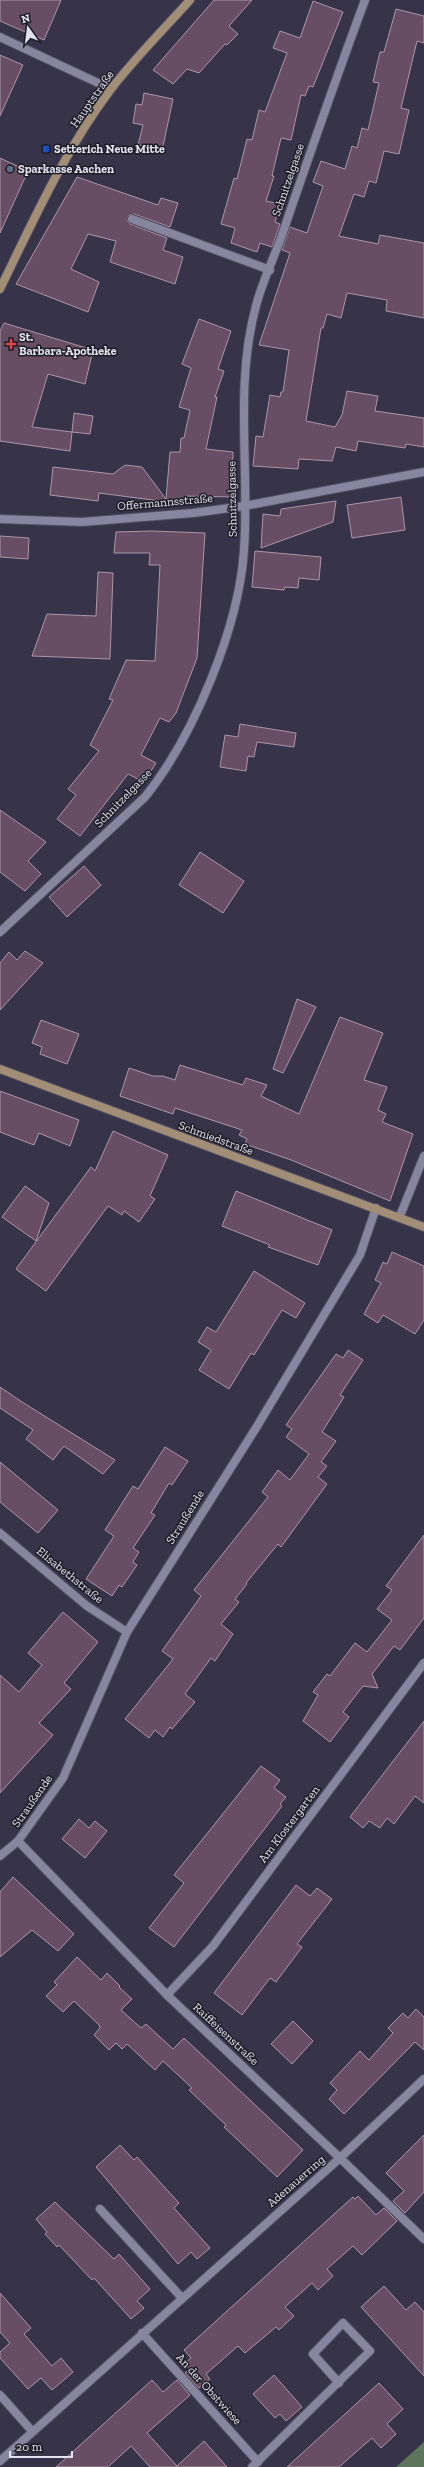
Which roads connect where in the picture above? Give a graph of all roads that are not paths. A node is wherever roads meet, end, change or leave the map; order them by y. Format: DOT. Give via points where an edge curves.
graph roads {
  1 [pos="190,0"];
  2 [pos="365,0"];
  3 [pos="0,37"];
  4 [pos="111,89"];
  5 [pos="132,219"];
  6 [pos="270,270"];
  7 [pos="0,289"];
  8 [pos="424,472"];
  9 [pos="244,506"];
  10 [pos="0,519"];
  11 [pos="0,932"];
  12 [pos="0,1069"];
  13 [pos="424,1156"];
  14 [pos="376,1208"];
  15 [pos="400,1216"];
  16 [pos="424,1227"];
  17 [pos="0,1533"];
  18 [pos="128,1632"];
  19 [pos="424,1663"];
  20 [pos="18,1841"];
  21 [pos="0,1856"];
  22 [pos="167,1995"];
  23 [pos="424,2079"];
  24 [pos="340,2158"];
  25 [pos="100,2209"];
  26 [pos="424,2239"];
  27 [pos="182,2298"];
  28 [pos="142,2333"];
  29 [pos="339,2383"];
  30 [pos="0,2395"];
  31 [pos="32,2431"];
  32 [pos="0,2461"];
  33 [pos="255,2464"];
  1 -- 4 [label="street, Hauptstraße"];
  2 -- 6 [label="street, Schnitzelgasse" via="323,113"];
  3 -- 4 [label="street"];
  4 -- 7 [label="street, Hauptstraße" via="53,181"];
  5 -- 6 [label="street"];
  6 -- 9 [label="street, Schnitzelgasse" via="256,305 246,365 243,425"];
  8 -- 9 [label="street, Offermannsstraße"];
  9 -- 10 [label="street, Offermannsstraße" via="82,522"];
  9 -- 11 [label="street, Schnitzelgasse" via="244,549 238,600 219,659 165,772 145,797"];
  12 -- 14 [label="street, Schmiedstraße" via="286,1177"];
  13 -- 15 [label="street"];
  14 -- 15 [label="street, Schmiedstraße"];
  14 -- 18 [label="street, Straußende" via="360,1255 256,1428"];
  15 -- 16 [label="street, Schmiedstraße"];
  17 -- 18 [label="street, Elisabethstraße" via="88,1606"];
  18 -- 20 [label="street, Straußende" via="63,1778"];
  19 -- 22 [label="street, Am Klostergarten" via="213,1946"];
  20 -- 21 [label="street, Straußende"];
  20 -- 22 [label="street, Raiffeisenstraße"];
  22 -- 24 [label="street, Raiffeisenstraße"];
  23 -- 24 [label="street, Adenauerring"];
  24 -- 26 [label="street, Raiffeisenstraße"];
  24 -- 27 [label="street, Adenauerring"];
  25 -- 27 [label="street"];
  27 -- 28 [label="street, Adenauerring"];
  28 -- 31 [label="street, Adenauerring"];
  28 -- 33 [label="street, An der Obstwiese"];
  29 -- 29 [label="street, An der Obstwiese" via="314,2354 342,2323 370,2351"];
  29 -- 33 [label="street, An der Obstwiese"];
  30 -- 31 [label="street"];
  31 -- 32 [label="street, Adenauerring"];
}
